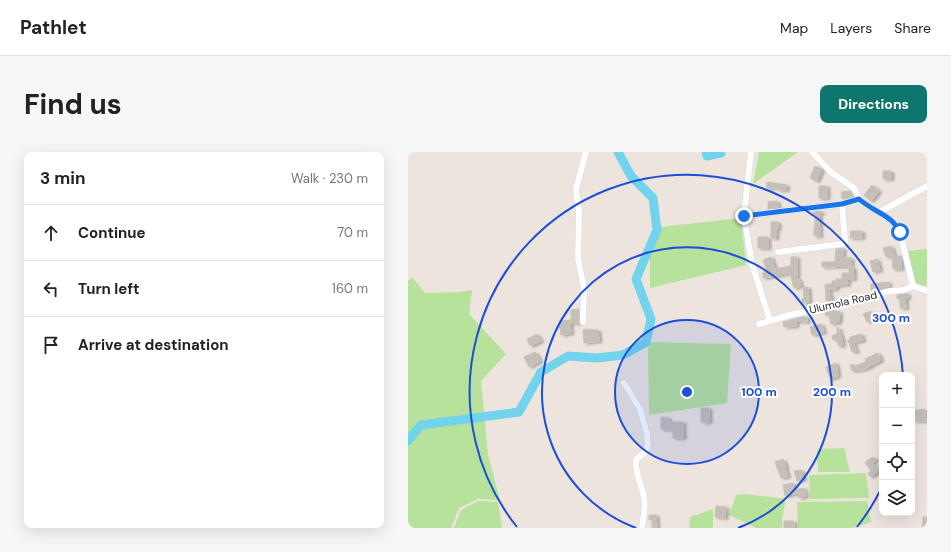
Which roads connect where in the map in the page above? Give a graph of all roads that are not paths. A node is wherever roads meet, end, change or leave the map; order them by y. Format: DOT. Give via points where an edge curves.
graph roads {
  1 [pos="586,152"];
  2 [pos="751,152"];
  3 [pos="812,152"];
  4 [pos="927,186"];
  5 [pos="859,199"];
  6 [pos="842,204"];
  7 [pos="880,212"];
  8 [pos="744,216"];
  9 [pos="778,252"];
  10 [pos="913,286"];
  11 [pos="927,291"];
  12 [pos="770,321"];
  13 [pos="583,322"];
  14 [pos="759,324"];
  15 [pos="624,384"];
  16 [pos="642,528"];
  1 -- 13 [label="street" via="576,188 579,212 578,259 584,288"];
  2 -- 8 [label="street"];
  3 -- 5 [label="street" via="832,173 854,188"];
  4 -- 7 [label="street"];
  5 -- 6 [label="street"];
  5 -- 7 [label="street"];
  6 -- 8 [label="street"];
  6 -- 9 [label="street" via="846,242"];
  7 -- 10 [label="street" via="897,226 900,232"];
  8 -- 12 [label="street" via="752,264"];
  10 -- 11 [label="street"];
  10 -- 12 [label="street, Ulumola Road"];
  12 -- 14 [label="street, Ulumola Road"];
  15 -- 16 [label="street" via="640,409 647,434 646,451 636,460 635,469 645,505"];
}
